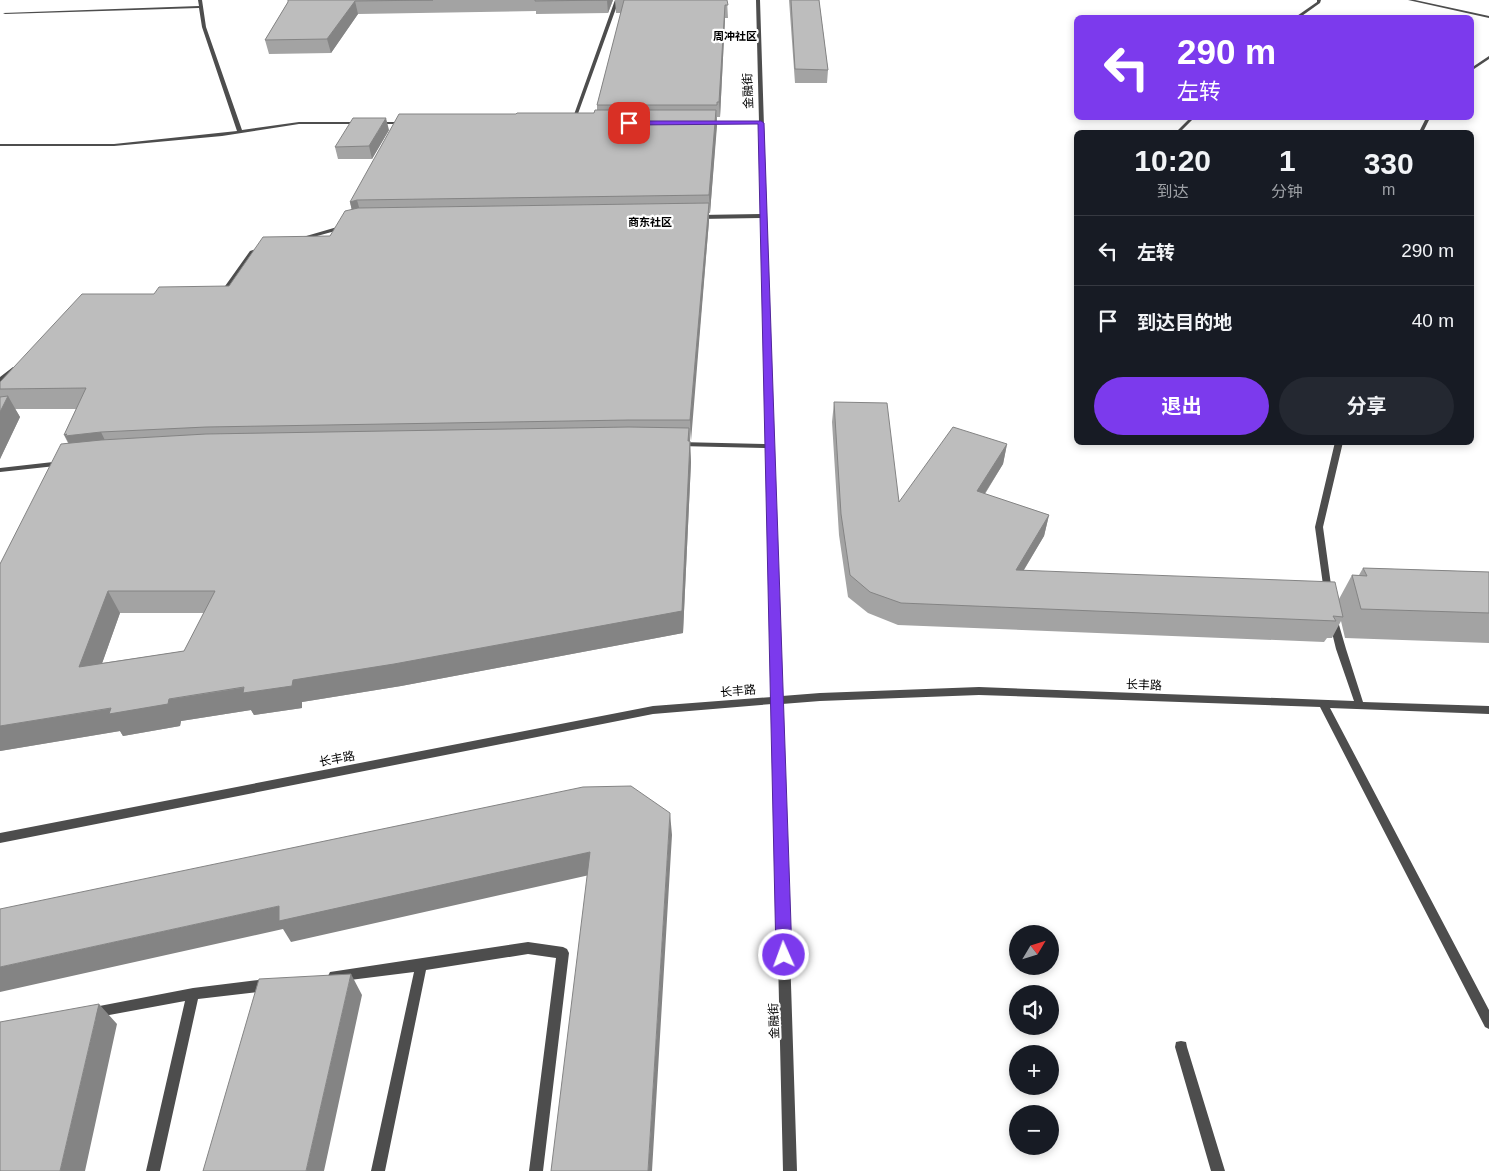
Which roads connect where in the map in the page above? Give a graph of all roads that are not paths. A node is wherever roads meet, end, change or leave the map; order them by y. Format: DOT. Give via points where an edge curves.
graph roads {
  1 [pos="200,0"];
  2 [pos="617,0"];
  3 [pos="758,0"];
  4 [pos="1318,0"];
  5 [pos="1410,0"];
  6 [pos="201,7"];
  7 [pos="5,13"];
  8 [pos="1300,15"];
  9 [pos="1489,17"];
  10 [pos="1489,57"];
  11 [pos="1474,68"];
  12 [pos="1190,120"];
  13 [pos="416,123"];
  14 [pos="562,123"];
  15 [pos="572,123"];
  16 [pos="582,123"];
  17 [pos="702,123"];
  18 [pos="761,123"];
  19 [pos="1180,130"];
  20 [pos="240,132"];
  21 [pos="0,145"];
  22 [pos="764,216"];
  23 [pos="695,217"];
  24 [pos="353,225"];
  25 [pos="289,242"];
  26 [pos="271,247"];
  27 [pos="211,298"];
  28 [pos="22,361"];
  29 [pos="0,381"];
  30 [pos="671,444"];
  31 [pos="1338,445"];
  32 [pos="770,446"];
  33 [pos="74,462"];
  34 [pos="0,470"];
  35 [pos="777,700"];
  36 [pos="1323,704"];
  37 [pos="1360,706"];
  38 [pos="1489,710"];
  39 [pos="0,838"];
  40 [pos="421,965"];
  41 [pos="326,977"];
  42 [pos="278,983"];
  43 [pos="193,994"];
  44 [pos="78,1015"];
  45 [pos="1489,1023"];
  46 [pos="1181,1047"];
  47 [pos="153,1171"];
  48 [pos="378,1171"];
  49 [pos="536,1171"];
  50 [pos="790,1171"];
  51 [pos="1218,1171"];
  1 -- 6 [label="street"];
  2 -- 15 [label="street"];
  3 -- 18 [label="street, 金融街"];
  4 -- 8 [label="street"];
  5 -- 9 [label="street"];
  6 -- 7 [label="street"];
  6 -- 20 [label="street" via="204,27"];
  10 -- 11 [label="street"];
  12 -- 19 [label="street"];
  13 -- 20 [label="street" via="299,123"];
  14 -- 15 [label="street"];
  15 -- 16 [label="street"];
  17 -- 18 [label="street"];
  18 -- 22 [label="street, 金融街"];
  20 -- 21 [label="street" via="114,145"];
  22 -- 23 [label="street"];
  22 -- 32 [label="street, 金融街"];
  24 -- 25 [label="street"];
  26 -- 27 [label="street" via="252,252 220,298"];
  28 -- 29 [label="street"];
  30 -- 32 [label="street"];
  31 -- 37 [label="street" via="1319,527 1330,602"];
  32 -- 35 [label="street, 金融街"];
  33 -- 34 [label="street"];
  35 -- 36 [label="street, 长丰路" via="979,691"];
  35 -- 39 [label="street, 长丰路" via="653,710"];
  35 -- 50 [label="street, 金融街"];
  36 -- 37 [label="street, 长丰路"];
  36 -- 45 [label="street"];
  37 -- 38 [label="street, 长丰路"];
  40 -- 41 [label="street"];
  40 -- 48 [label="street"];
  40 -- 49 [label="street" via="528,948 563,952"];
  42 -- 43 [label="street"];
  43 -- 44 [label="street"];
  43 -- 47 [label="street"];
  46 -- 51 [label="street"];
}
